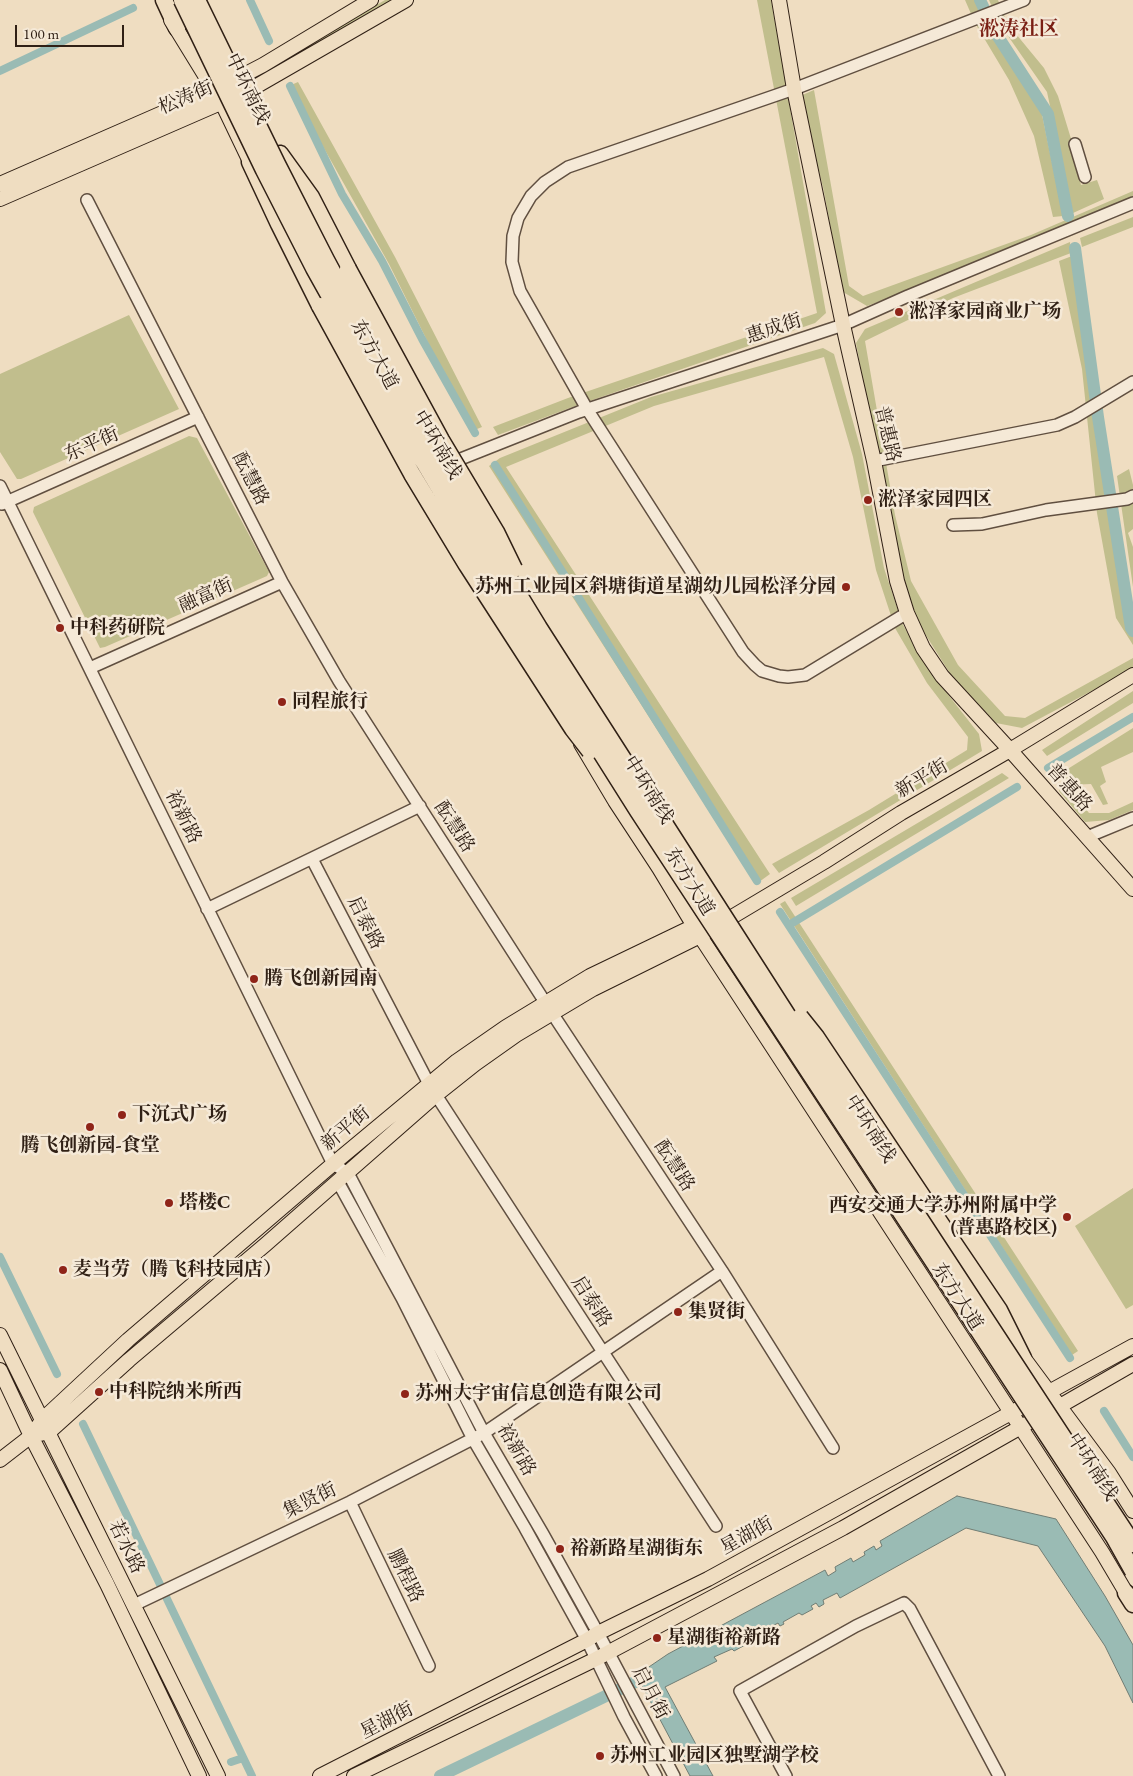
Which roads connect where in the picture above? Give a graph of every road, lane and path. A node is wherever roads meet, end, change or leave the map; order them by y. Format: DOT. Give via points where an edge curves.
graph roads {
  1 [pos="159,0"];
  2 [pos="164,0"];
  3 [pos="182,0"];
  4 [pos="198,0"];
  5 [pos="205,0"];
  6 [pos="371,0"];
  7 [pos="406,0"];
  8 [pos="779,0"];
  9 [pos="1024,0"];
  10 [pos="177,28"];
  11 [pos="241,77"];
  12 [pos="794,89"];
  13 [pos="214,90"];
  14 [pos="248,91"];
  15 [pos="222,103"];
  16 [pos="1075,144"];
  17 [pos="280,154"];
  18 [pos="250,162"];
  19 [pos="1085,177"];
  20 [pos="0,184"];
  21 [pos="0,199"];
  22 [pos="86,200"];
  23 [pos="1133,203"];
  24 [pos="843,325"];
  25 [pos="1133,382"];
  26 [pos="587,409"];
  27 [pos="198,417"];
  28 [pos="874,461"];
  29 [pos="449,464"];
  30 [pos="421,477"];
  31 [pos="0,486"];
  32 [pos="1133,496"];
  33 [pos="3,503"];
  34 [pos="953,526"];
  35 [pos="282,582"];
  36 [pos="907,613"];
  37 [pos="555,654"];
  38 [pos="90,668"];
  39 [pos="1133,674"];
  40 [pos="1010,750"];
  41 [pos="420,806"];
  42 [pos="638,812"];
  43 [pos="1133,818"];
  44 [pos="1087,837"];
  45 [pos="312,859"];
  46 [pos="1133,888"];
  47 [pos="207,909"];
  48 [pos="730,917"];
  49 [pos="697,931"];
  50 [pos="752,958"];
  51 [pos="549,1008"];
  52 [pos="432,1090"];
  53 [pos="333,1164"];
  54 [pos="343,1178"];
  55 [pos="722,1270"];
  56 [pos="0,1335"];
  57 [pos="1133,1346"];
  58 [pos="602,1352"];
  59 [pos="1023,1358"];
  60 [pos="1133,1364"];
  61 [pos="0,1370"];
  62 [pos="1048,1392"];
  63 [pos="1060,1406"];
  64 [pos="1009,1413"];
  65 [pos="43,1419"];
  66 [pos="1020,1427"];
  67 [pos="49,1432"];
  68 [pos="31,1436"];
  69 [pos="478,1436"];
  70 [pos="833,1448"];
  71 [pos="0,1460"];
  72 [pos="350,1502"];
  73 [pos="1133,1511"];
  74 [pos="716,1526"];
  75 [pos="1133,1544"];
  76 [pos="1133,1571"];
  77 [pos="1131,1601"];
  78 [pos="134,1605"];
  79 [pos="593,1637"];
  80 [pos="608,1652"];
  81 [pos="596,1659"];
  82 [pos="429,1666"];
  83 [pos="199,1776"];
  84 [pos="218,1776"];
  85 [pos="320,1776"];
  86 [pos="354,1776"];
  87 [pos="656,1776"];
  88 [pos="674,1776"];
  89 [pos="786,1776"];
  90 [pos="998,1776"];
  1 -- 10 [label="main road, 东方大道"];
  2 -- 10 [label="highway"];
  3 -- 42 [label="highway, 中环南线, bridge" via="314,268 401,424"];
  4 -- 37 [label="highway, 中环南线, bridge" via="290,190 411,418"];
  5 -- 11 [label="main road, 东方大道"];
  6 -- 11 [label="main road, 松涛街"];
  7 -- 14 [label="main road, 松涛街"];
  8 -- 12 [label="main road, 普惠路"];
  9 -- 12 [label="street"];
  10 -- 13 [label="main road, 东方大道"];
  11 -- 13 [label="main road, 松涛街"];
  11 -- 14 [label="main road, 东方大道"];
  12 -- 24 [label="main road, 普惠路"];
  12 -- 26 [label="street" via="575,164 545,182 525,204 513,236 512,262 517,282"];
  13 -- 15 [label="main road, 东方大道"];
  13 -- 20 [label="main road, 松涛街"];
  14 -- 15 [label="main road, 松涛街"];
  14 -- 17 [label="main road, 东方大道"];
  15 -- 18 [label="main road, 东方大道"];
  15 -- 21 [label="main road, 松涛街"];
  16 -- 19 [label="street"];
  17 -- 29 [label="main road, 东方大道"];
  17 -- 37 [label="highway, bridge" via="311,196 441,440 496,532"];
  18 -- 30 [label="main road, 东方大道"];
  18 -- 42 [label="highway, bridge" via="320,306 412,474 573,729"];
  22 -- 27 [label="street, 酝慧路"];
  23 -- 24 [label="street, 惠成街"];
  24 -- 26 [label="street, 惠成街"];
  24 -- 28 [label="main road, 普惠路"];
  25 -- 28 [label="street" via="1057,425"];
  26 -- 29 [label="street, 惠成街"];
  26 -- 36 [label="street" via="743,652 762,671 788,678 805,674"];
  27 -- 33 [label="street, 东平街"];
  27 -- 35 [label="street, 酝慧路"];
  28 -- 36 [label="main road, 普惠路" via="897,581"];
  29 -- 30 [label="street, 惠成街"];
  29 -- 48 [label="main road, 东方大道" via="569,664"];
  30 -- 49 [label="main road, 东方大道" via="615,801"];
  31 -- 33 [label="street, 裕新路"];
  32 -- 34 [label="street" via="982,524"];
  33 -- 38 [label="street, 裕新路"];
  35 -- 38 [label="street, 融富街"];
  35 -- 41 [label="street, 酝慧路" via="339,681"];
  36 -- 40 [label="main road, 普惠路" via="923,648 942,676"];
  37 -- 50 [label="highway, 中环南线, bridge"];
  38 -- 47 [label="street, 裕新路"];
  39 -- 40 [label="main road, 新平街"];
  40 -- 44 [label="main road, 普惠路"];
  40 -- 48 [label="main road, 新平街"];
  41 -- 45 [label="street"];
  41 -- 51 [label="street, 酝慧路"];
  42 -- 76 [label="highway, 中环南线, bridge" via="1114,1537"];
  43 -- 44 [label="street"];
  44 -- 46 [label="main road, 普惠路"];
  45 -- 47 [label="street"];
  45 -- 52 [label="street, 启泰路"];
  47 -- 53 [label="street, 裕新路"];
  48 -- 49 [label="main road, 新平街"];
  48 -- 59 [label="main road, 东方大道"];
  49 -- 51 [label="main road, 新平街" via="590,976"];
  49 -- 64 [label="main road, 东方大道"];
  50 -- 59 [label="highway, bridge" via="816,1037 999,1310"];
  50 -- 75 [label="highway, 中环南线, bridge"];
  51 -- 52 [label="main road, 新平街" via="457,1061"];
  51 -- 55 [label="street, 酝慧路"];
  52 -- 53 [label="main road, 新平街"];
  52 -- 54 [label="main road, 新平街"];
  52 -- 58 [label="street, 启泰路"];
  53 -- 54 [label="main road, 裕新路"];
  53 -- 65 [label="main road, 新平街" via="128,1340"];
  54 -- 67 [label="main road, 新平街"];
  54 -- 69 [label="street, 裕新路" via="402,1298"];
  55 -- 58 [label="street, 集贤街"];
  55 -- 70 [label="street, 酝慧路"];
  56 -- 65 [label="main road, 若水路"];
  57 -- 62 [label="main road, 星湖街"];
  58 -- 69 [label="street, 集贤街"];
  58 -- 74 [label="street, 启泰路"];
  59 -- 62 [label="main road, 东方大道"];
  60 -- 63 [label="main road, 星湖街"];
  61 -- 68 [label="main road, 若水路"];
  62 -- 63 [label="main road, 东方大道"];
  62 -- 64 [label="main road, 星湖街"];
  63 -- 66 [label="main road, 星湖街"];
  63 -- 73 [label="main road, 东方大道" via="1109,1472"];
  64 -- 66 [label="main road, 东方大道"];
  64 -- 79 [label="main road, 星湖街" via="708,1579"];
  65 -- 67 [label="main road, 若水路"];
  65 -- 68 [label="main road, 新平街"];
  66 -- 77 [label="main road, 东方大道"];
  66 -- 80 [label="main road, 星湖街" via="843,1528"];
  67 -- 68 [label="main road, 新平街"];
  67 -- 78 [label="main road, 若水路"];
  68 -- 71 [label="main road, 新平街"];
  68 -- 83 [label="main road, 若水路" via="107,1584"];
  69 -- 72 [label="street, 集贤街"];
  69 -- 79 [label="street, 裕新路" via="543,1534"];
  72 -- 78 [label="street, 集贤街"];
  72 -- 82 [label="street, 鹏程路"];
  78 -- 84 [label="main road, 若水路"];
  79 -- 80 [label="street, 裕新路"];
  79 -- 81 [label="street, 裕新路"];
  79 -- 85 [label="main road, 星湖街"];
  80 -- 81 [label="main road, 星湖街"];
  80 -- 88 [label="street, 启月街"];
  81 -- 86 [label="main road, 星湖街"];
  81 -- 87 [label="street, 启月街"];
  89 -- 90 [label="street" via="740,1691 904,1603"];
}
